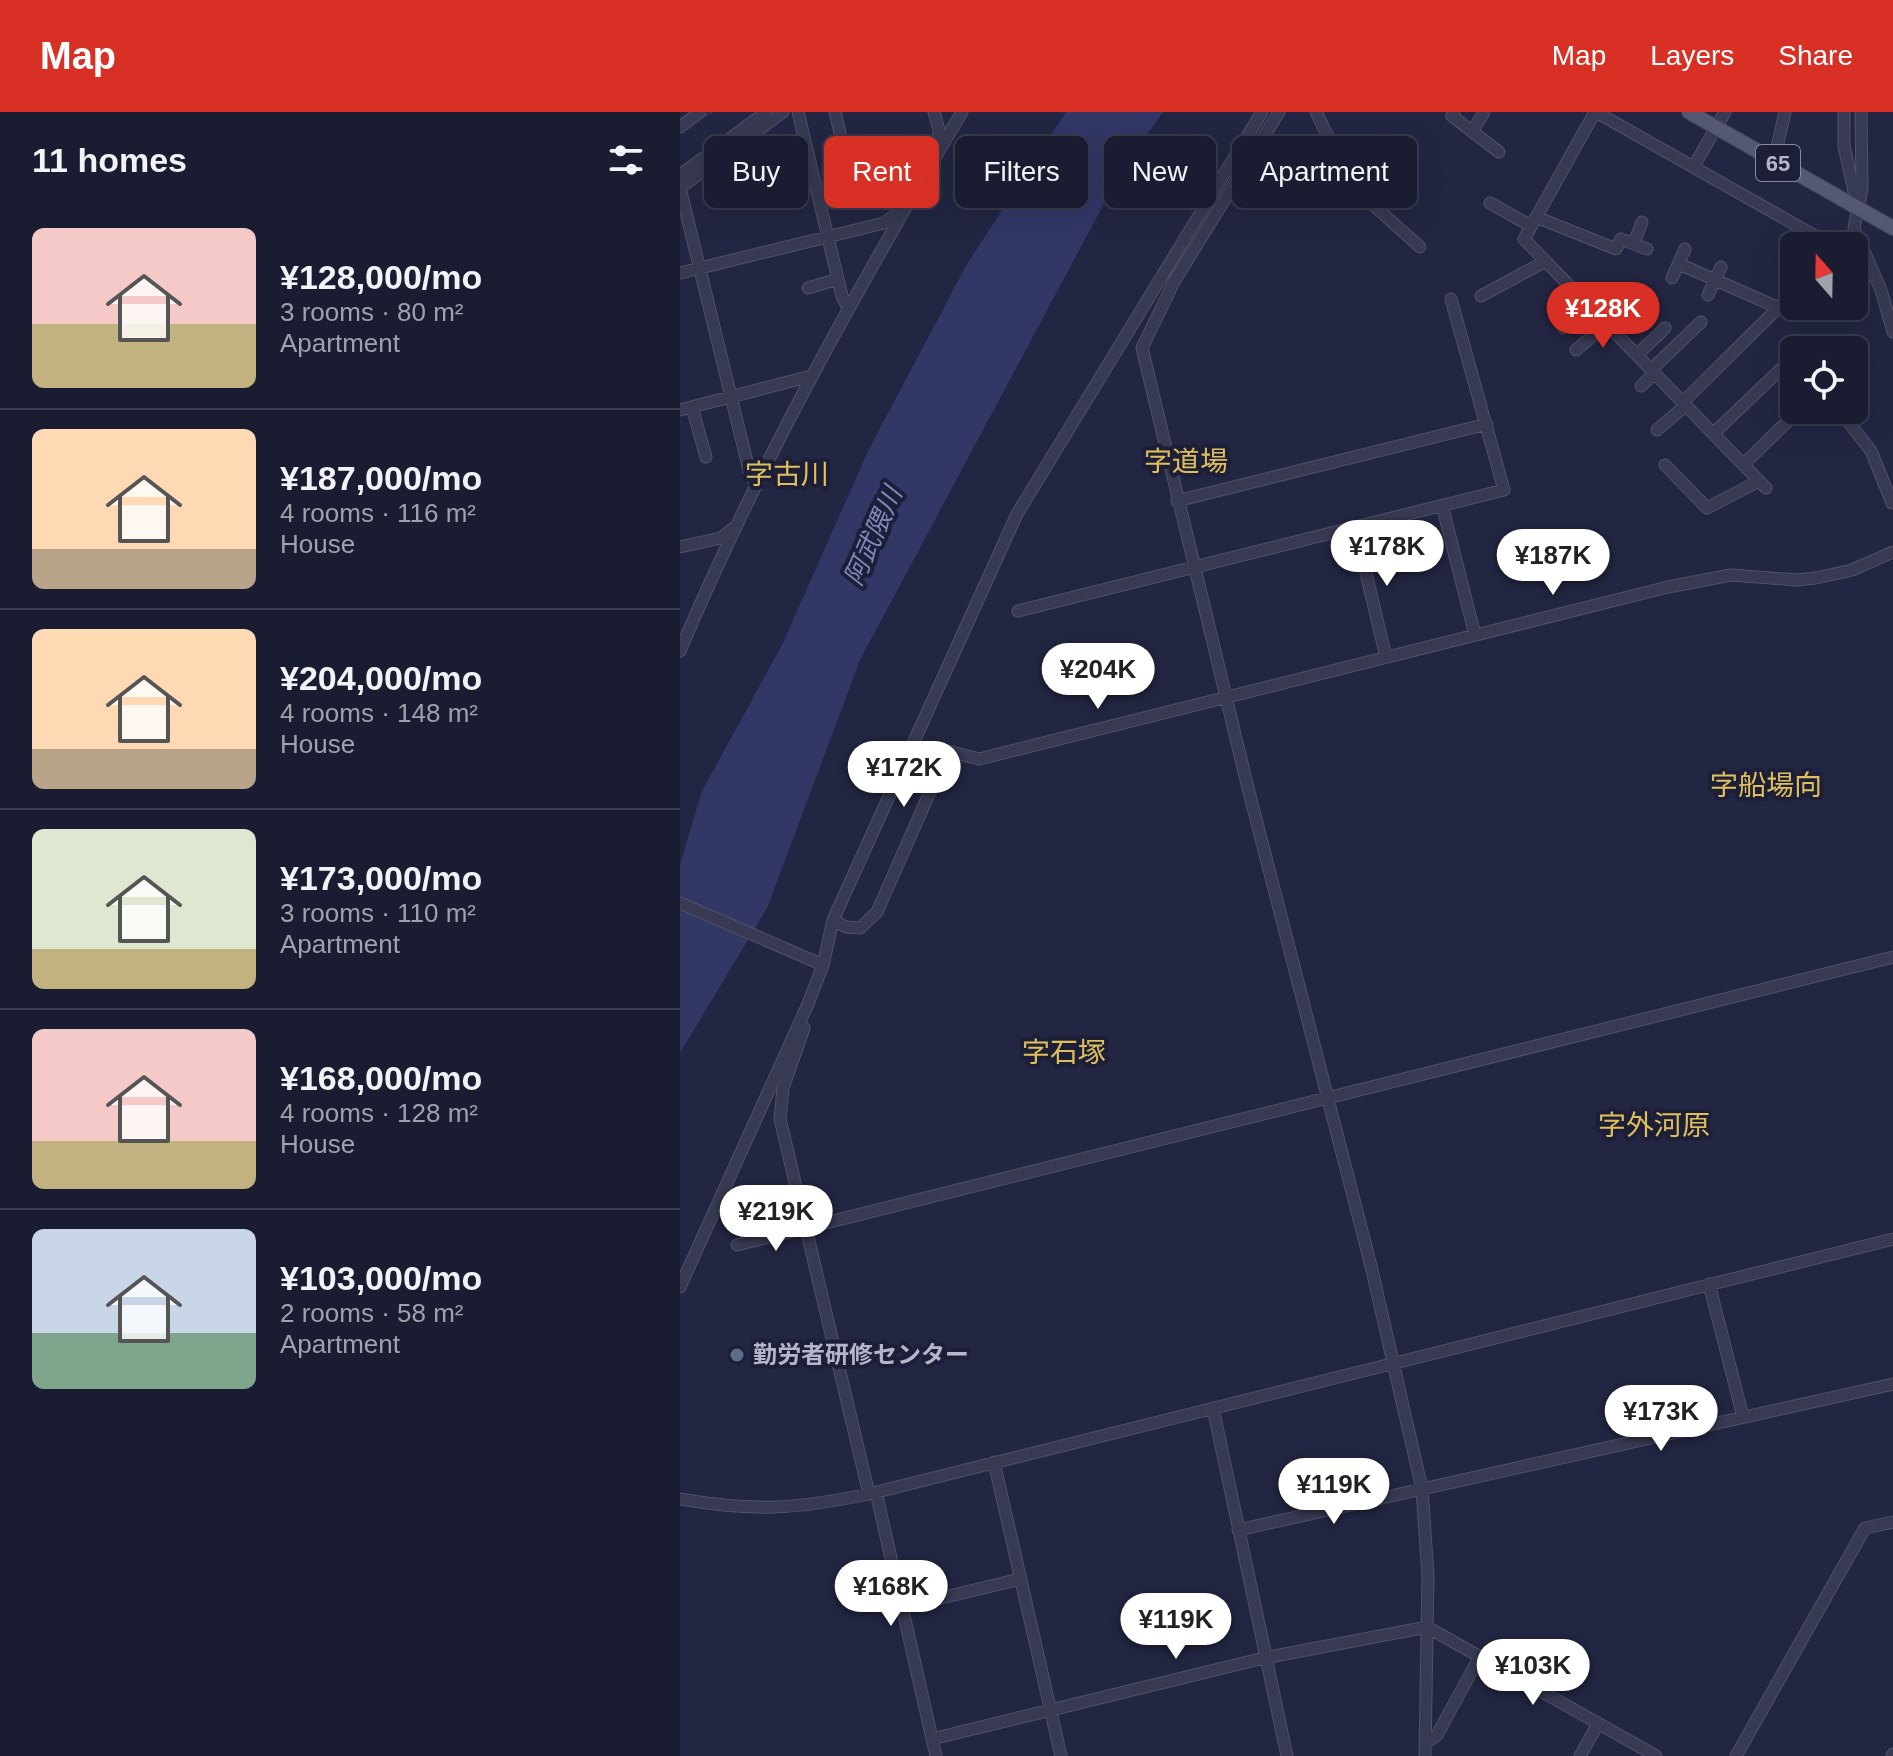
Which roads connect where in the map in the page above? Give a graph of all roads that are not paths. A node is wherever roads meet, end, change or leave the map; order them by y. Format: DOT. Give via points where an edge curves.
graph roads {
  1 [pos="766,112"];
  2 [pos="783,112"];
  3 [pos="835,112"];
  4 [pos="934,112"];
  5 [pos="962,112"];
  6 [pos="1262,112"];
  7 [pos="1279,112"];
  8 [pos="1316,112"];
  9 [pos="1454,112"];
  10 [pos="1484,112"];
  11 [pos="1596,112"];
  12 [pos="1689,112"];
  13 [pos="1725,112"];
  14 [pos="1785,112"];
  15 [pos="1844,112"];
  16 [pos="1861,112"];
  17 [pos="693,114"];
  18 [pos="801,114"];
  19 [pos="680,127"];
  20 [pos="1717,128"];
  21 [pos="1472,132"];
  22 [pos="841,136"];
  23 [pos="936,136"];
  24 [pos="939,150"];
  25 [pos="1499,152"];
  26 [pos="1774,161"];
  27 [pos="1694,166"];
  28 [pos="680,175"];
  29 [pos="680,188"];
  30 [pos="1490,203"];
  31 [pos="905,208"];
  32 [pos="905,208"];
  33 [pos="1862,211"];
  34 [pos="1533,222"];
  35 [pos="1642,222"];
  36 [pos="1893,228"];
  37 [pos="1803,232"];
  38 [pos="829,238"];
  39 [pos="1634,243"];
  40 [pos="1420,247"];
  41 [pos="1647,249"];
  42 [pos="1685,249"];
  43 [pos="1544,262"];
  44 [pos="1679,264"];
  45 [pos="1721,267"];
  46 [pos="1868,267"];
  47 [pos="699,268"];
  48 [pos="1871,269"];
  49 [pos="680,273"];
  50 [pos="1672,278"];
  51 [pos="838,279"];
  52 [pos="1715,280"];
  53 [pos="808,288"];
  54 [pos="1604,294"];
  55 [pos="1708,295"];
  56 [pos="1481,296"];
  57 [pos="1451,299"];
  58 [pos="1590,306"];
  59 [pos="848,308"];
  60 [pos="1779,308"];
  61 [pos="1701,322"];
  62 [pos="1608,323"];
  63 [pos="1563,328"];
  64 [pos="1665,328"];
  65 [pos="1893,332"];
  66 [pos="1576,350"];
  67 [pos="1638,354"];
  68 [pos="1780,370"];
  69 [pos="1653,371"];
  70 [pos="811,376"];
  71 [pos="1641,386"];
  72 [pos="732,398"];
  73 [pos="1684,404"];
  74 [pos="686,409"];
  75 [pos="1487,424"];
  76 [pos="1785,424"];
  77 [pos="1850,424"];
  78 [pos="1657,430"];
  79 [pos="1714,433"];
  80 [pos="706,457"];
  81 [pos="1665,465"];
  82 [pos="1743,465"];
  83 [pos="1888,478"];
  84 [pos="756,485"];
  85 [pos="1177,501"];
  86 [pos="1892,503"];
  87 [pos="1442,505"];
  88 [pos="1355,527"];
  89 [pos="735,528"];
  90 [pos="680,547"];
  91 [pos="1893,552"];
  92 [pos="1194,567"];
  93 [pos="1018,611"];
  94 [pos="1475,635"];
  95 [pos="680,651"];
  96 [pos="1386,657"];
  97 [pos="1226,697"];
  98 [pos="680,903"];
  99 [pos="833,920"];
  100 [pos="1893,957"];
  101 [pos="820,964"];
  102 [pos="808,1004"];
  103 [pos="1326,1098"];
  104 [pos="806,1227"];
  105 [pos="1893,1239"];
  106 [pos="737,1245"];
  107 [pos="1709,1284"];
  108 [pos="680,1287"];
  109 [pos="1392,1362"];
  110 [pos="1893,1384"];
  111 [pos="1213,1408"];
  112 [pos="1743,1417"];
  113 [pos="994,1462"];
  114 [pos="1422,1489"];
  115 [pos="872,1493"];
  116 [pos="680,1499"];
  117 [pos="1893,1522"];
  118 [pos="1238,1530"];
  119 [pos="1020,1579"];
  120 [pos="904,1607"];
  121 [pos="1427,1627"];
  122 [pos="1480,1656"];
  123 [pos="1264,1658"];
  124 [pos="1050,1708"];
  125 [pos="1598,1724"];
  126 [pos="932,1739"];
  127 [pos="1426,1743"];
  128 [pos="936,1756"];
  129 [pos="1061,1756"];
  130 [pos="1287,1756"];
  131 [pos="1425,1756"];
  132 [pos="1580,1756"];
  133 [pos="1656,1756"];
  134 [pos="1736,1756"];
  1 -- 28 [label="street"];
  2 -- 29 [label="street"];
  3 -- 22 [label="street"];
  4 -- 23 [label="street"];
  5 -- 24 [label="street"];
  6 -- 99 [label="street" via="1017,514"];
  7 -- 85 [label="street" via="1175,280 1142,348"];
  8 -- 40 [label="street" via="1352,186"];
  9 -- 21 [label="street" via="1452,116"];
  10 -- 21 [label="street"];
  11 -- 27 [label="street"];
  11 -- 34 [label="street"];
  12 -- 20 [label="main road, 65"];
  13 -- 20 [label="street"];
  14 -- 26 [label="street"];
  15 -- 33 [label="street" via="1844,146"];
  16 -- 33 [label="street"];
  17 -- 19 [label="street"];
  18 -- 38 [label="street"];
  20 -- 26 [label="main road, 65"];
  20 -- 27 [label="street"];
  21 -- 25 [label="street"];
  26 -- 33 [label="main road, 65"];
  27 -- 37 [label="street"];
  29 -- 47 [label="street"];
  30 -- 34 [label="street"];
  31 -- 38 [label="street" via="884,223"];
  32 -- 59 [label="street"];
  33 -- 36 [label="main road, 65"];
  33 -- 48 [label="street" via="1856,235"];
  34 -- 39 [label="street" via="1616,249 1621,239"];
  34 -- 43 [label="street" via="1524,239"];
  35 -- 39 [label="street"];
  38 -- 47 [label="street"];
  38 -- 51 [label="street"];
  39 -- 41 [label="street"];
  42 -- 44 [label="street"];
  43 -- 56 [label="street"];
  43 -- 58 [label="street"];
  44 -- 50 [label="street"];
  44 -- 52 [label="street"];
  45 -- 52 [label="street"];
  46 -- 48 [label="street"];
  47 -- 49 [label="street"];
  47 -- 72 [label="street"];
  48 -- 65 [label="street"];
  51 -- 53 [label="street"];
  51 -- 59 [label="street"];
  52 -- 55 [label="street"];
  52 -- 60 [label="street"];
  54 -- 58 [label="street"];
  57 -- 75 [label="street"];
  58 -- 62 [label="street"];
  58 -- 63 [label="street"];
  59 -- 70 [label="street"];
  60 -- 73 [label="street"];
  61 -- 69 [label="street"];
  62 -- 66 [label="street"];
  62 -- 67 [label="street"];
  64 -- 67 [label="street"];
  67 -- 69 [label="street"];
  68 -- 79 [label="street"];
  69 -- 71 [label="street"];
  69 -- 73 [label="street"];
  70 -- 72 [label="street"];
  70 -- 84 [label="street"];
  72 -- 74 [label="street"];
  72 -- 84 [label="street"];
  73 -- 78 [label="street"];
  73 -- 79 [label="street"];
  74 -- 80 [label="street"];
  75 -- 85 [label="street"];
  75 -- 87 [label="street" via="1504,490"];
  76 -- 82 [label="street"];
  77 -- 83 [label="street"];
  79 -- 82 [label="street"];
  81 -- 82 [label="street" via="1707,508 1762,485"];
  83 -- 86 [label="street"];
  84 -- 89 [label="street"];
  85 -- 92 [label="street"];
  87 -- 88 [label="street"];
  87 -- 94 [label="street"];
  88 -- 92 [label="street"];
  88 -- 96 [label="street"];
  89 -- 90 [label="street" via="721,538"];
  89 -- 95 [label="street"];
  91 -- 94 [label="street" via="1837,574 1797,580 1712,577"];
  92 -- 93 [label="street"];
  92 -- 97 [label="street"];
  94 -- 96 [label="street"];
  96 -- 97 [label="street"];
  97 -- 99 [label="street" via="979,759 948,751 877,912 860,928"];
  97 -- 103 [label="street"];
  98 -- 101 [label="street"];
  99 -- 101 [label="street"];
  100 -- 103 [label="street"];
  101 -- 102 [label="street"];
  102 -- 104 [label="street" via="779,1106"];
  102 -- 108 [label="street"];
  103 -- 104 [label="street"];
  103 -- 109 [label="street"];
  104 -- 106 [label="street"];
  104 -- 115 [label="street"];
  105 -- 107 [label="street"];
  107 -- 109 [label="street"];
  107 -- 112 [label="street"];
  109 -- 111 [label="street"];
  109 -- 114 [label="street"];
  110 -- 112 [label="street"];
  111 -- 113 [label="street"];
  111 -- 118 [label="street"];
  112 -- 114 [label="street"];
  113 -- 115 [label="street"];
  113 -- 119 [label="street"];
  114 -- 118 [label="street"];
  114 -- 121 [label="street"];
  115 -- 116 [label="street" via="805,1507 762,1509"];
  115 -- 120 [label="street"];
  117 -- 134 [label="street" via="1865,1528"];
  118 -- 123 [label="street"];
  119 -- 120 [label="street"];
  119 -- 124 [label="street"];
  120 -- 126 [label="street"];
  121 -- 122 [label="street"];
  121 -- 123 [label="street"];
  121 -- 127 [label="street"];
  122 -- 125 [label="street"];
  122 -- 127 [label="street" via="1437,1735"];
  123 -- 124 [label="street"];
  123 -- 130 [label="street"];
  124 -- 126 [label="street"];
  124 -- 129 [label="street"];
  125 -- 132 [label="street"];
  125 -- 133 [label="street"];
  126 -- 128 [label="street"];
  127 -- 131 [label="street"];
}
